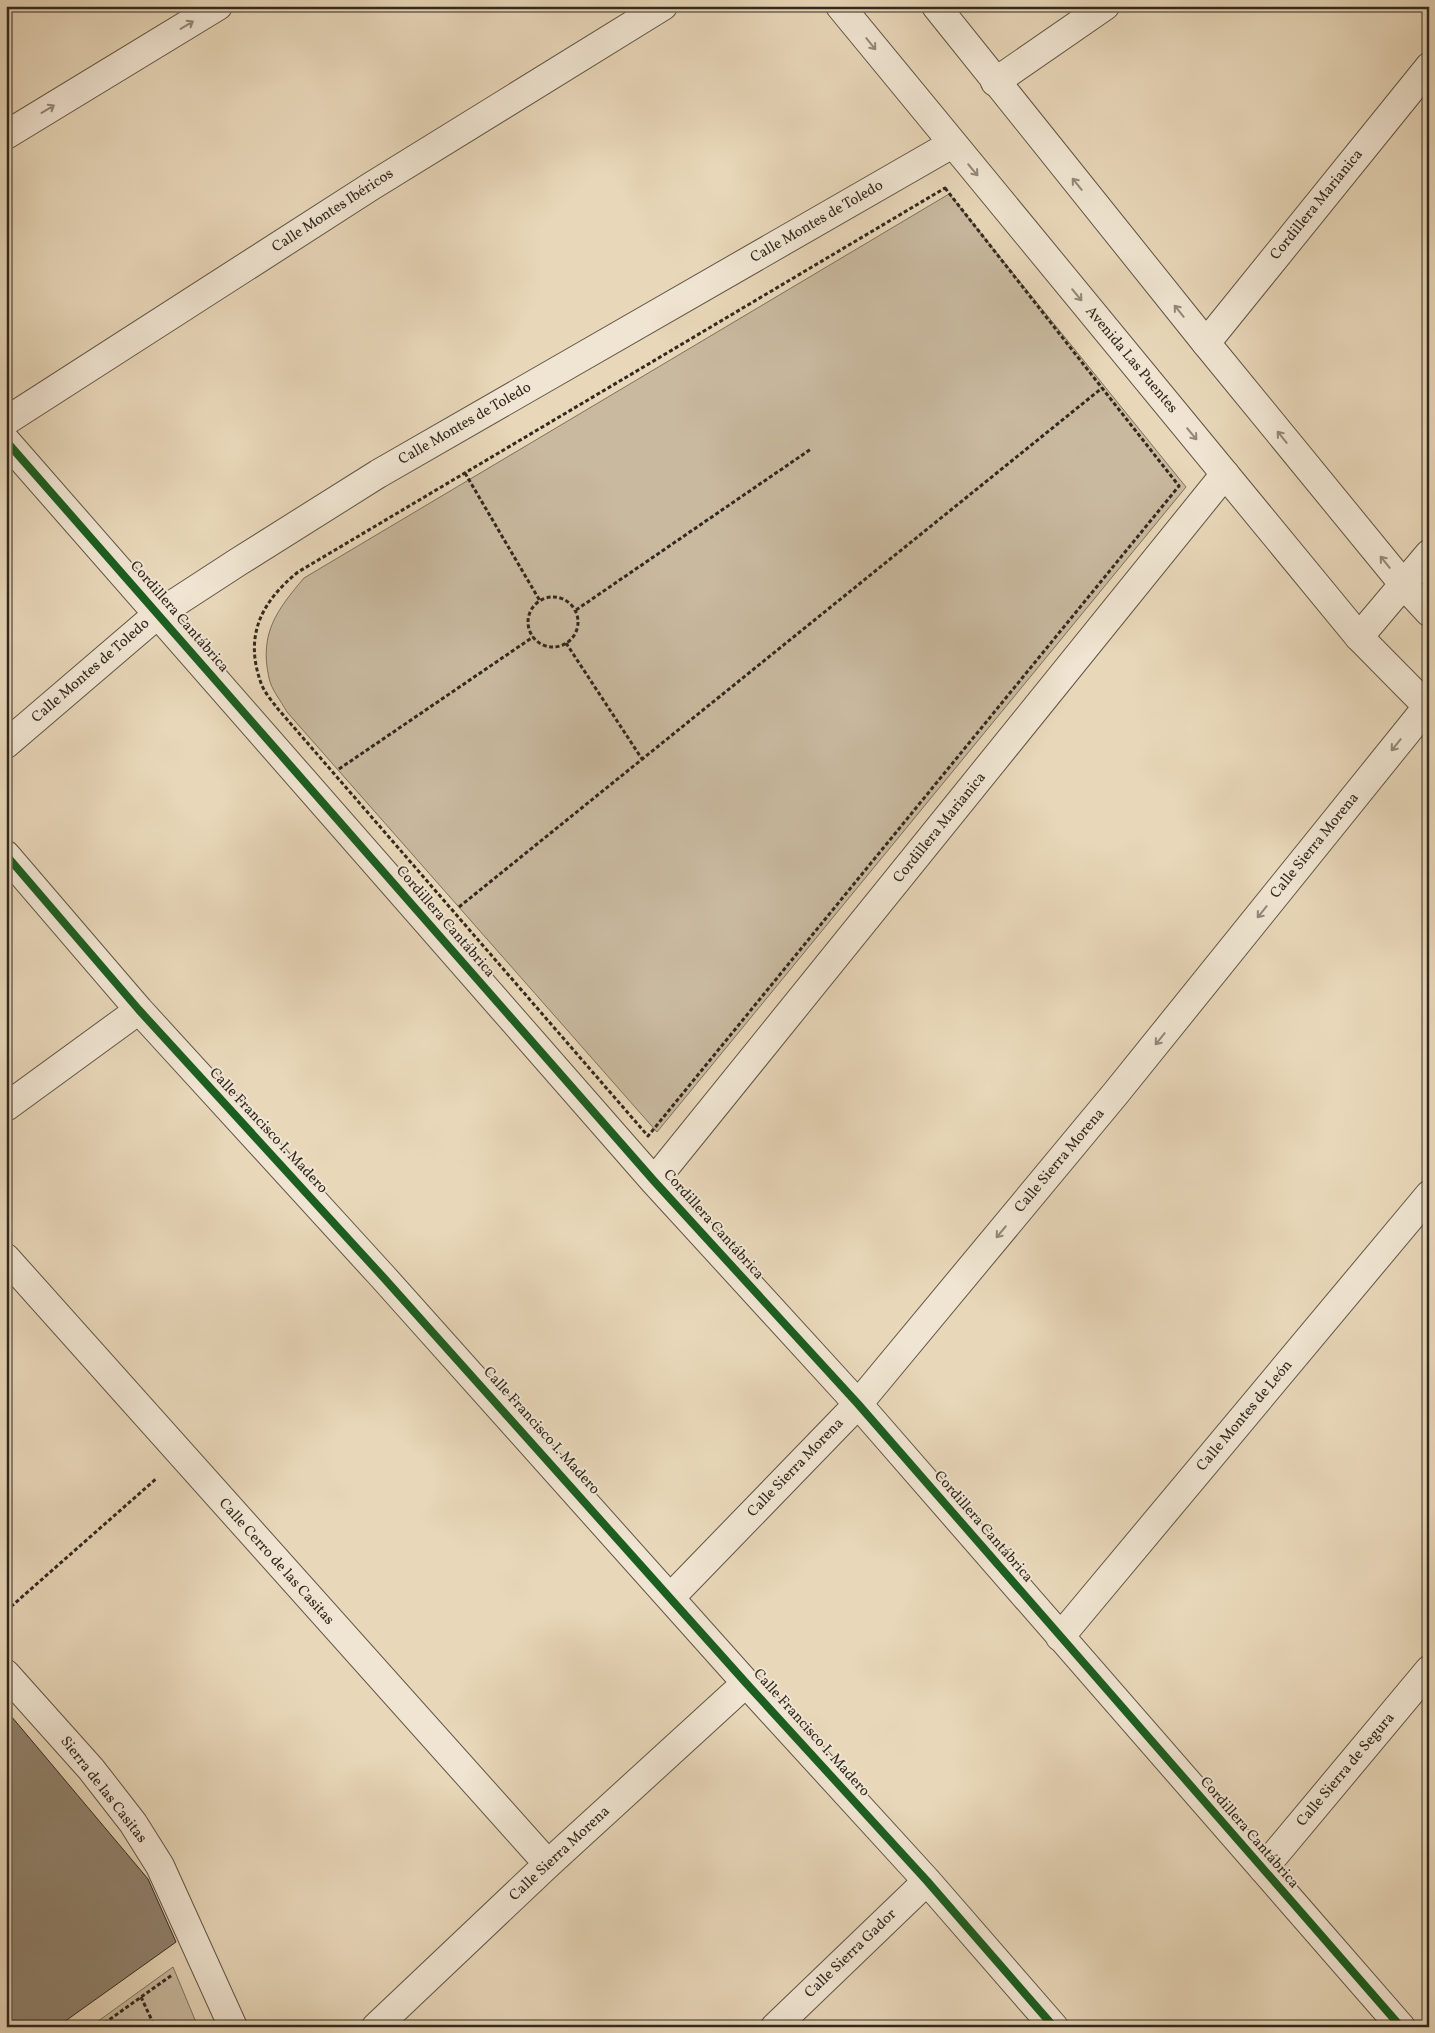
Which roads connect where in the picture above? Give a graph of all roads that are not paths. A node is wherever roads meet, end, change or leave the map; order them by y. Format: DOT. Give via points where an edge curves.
graph roads {
  1 [pos="218,6"];
  2 [pos="663,6"];
  3 [pos="840,6"];
  4 [pos="936,6"];
  5 [pos="1105,6"];
  6 [pos="1429,67"];
  7 [pos="995,82"];
  8 [pos="6,134"];
  9 [pos="952,144"];
  10 [pos="1206,343"];
  11 [pos="6,421"];
  12 [pos="6,441"];
  13 [pos="1225,474"];
  14 [pos="1429,554"];
  15 [pos="1404,585"];
  16 [pos="1429,612"];
  17 [pos="158,614"];
  18 [pos="1359,637"];
  19 [pos="1428,708"];
  20 [pos="6,744"];
  21 [pos="6,855"];
  22 [pos="138,1010"];
  23 [pos="6,1107"];
  24 [pos="654,1181"];
  25 [pos="1429,1195"];
  26 [pos="6,1258"];
  27 [pos="858,1404"];
  28 [pos="671,1597"];
  29 [pos="1060,1637"];
  30 [pos="1429,1670"];
  31 [pos="6,1674"];
  32 [pos="746,1683"];
  33 [pos="548,1864"];
  34 [pos="1263,1869"];
  35 [pos="927,1881"];
  36 [pos="233,2027"];
  37 [pos="376,2027"];
  38 [pos="775,2027"];
  39 [pos="1054,2027"];
  40 [pos="1401,2027"];
  8 -- 1 [label="street, one-way"];
  2 -- 11 [label="street, Calle Montes Ibéricos" via="370,187"];
  3 -- 9 [label="street, Avenida Las Puentes, one-way"];
  4 -- 7 [label="street"];
  5 -- 7 [label="street"];
  6 -- 10 [label="street, Cordillera Marianica"];
  10 -- 7 [label="street, one-way"];
  9 -- 13 [label="street, Avenida Las Puentes, one-way"];
  9 -- 17 [label="street, Calle Montes de Toledo" via="378,474"];
  15 -- 10 [label="street, one-way"];
  12 -- 17 [label="street, Cordillera Cantábrica"];
  13 -- 18 [label="street, Avenida Las Puentes"];
  13 -- 24 [label="street, Cordillera Marianica"];
  14 -- 15 [label="street"];
  15 -- 16 [label="street"];
  15 -- 18 [label="street"];
  17 -- 20 [label="street, Calle Montes de Toledo"];
  17 -- 24 [label="street, Cordillera Cantábrica"];
  18 -- 19 [label="street, Avenida Las Puentes"];
  19 -- 27 [label="street, Calle Sierra Morena, one-way" via="1116,1093"];
  21 -- 22 [label="street, Calle Francisco I. Madero"];
  22 -- 23 [label="street"];
  22 -- 28 [label="street, Calle Francisco I. Madero"];
  24 -- 27 [label="street, Cordillera Cantábrica"];
  25 -- 29 [label="street, Calle Montes de León"];
  26 -- 33 [label="street, Calle Cerro de las Casitas"];
  27 -- 28 [label="street, Calle Sierra Morena"];
  27 -- 29 [label="street, Cordillera Cantábrica"];
  28 -- 32 [label="street, Calle Francisco I. Madero"];
  29 -- 34 [label="street, Cordillera Cantábrica"];
  30 -- 34 [label="street, Calle Sierra de Segura"];
  31 -- 36 [label="street, Sierra de las Casitas" via="91,1769 133,1823 160,1866"];
  32 -- 33 [label="street, Calle Sierra Morena"];
  32 -- 35 [label="street, Calle Francisco I. Madero"];
  33 -- 37 [label="street, Calle Sierra Morena"];
  34 -- 40 [label="street, Cordillera Cantábrica"];
  35 -- 38 [label="street, Calle Sierra Gador"];
  35 -- 39 [label="street, Calle Francisco I. Madero"];
}
